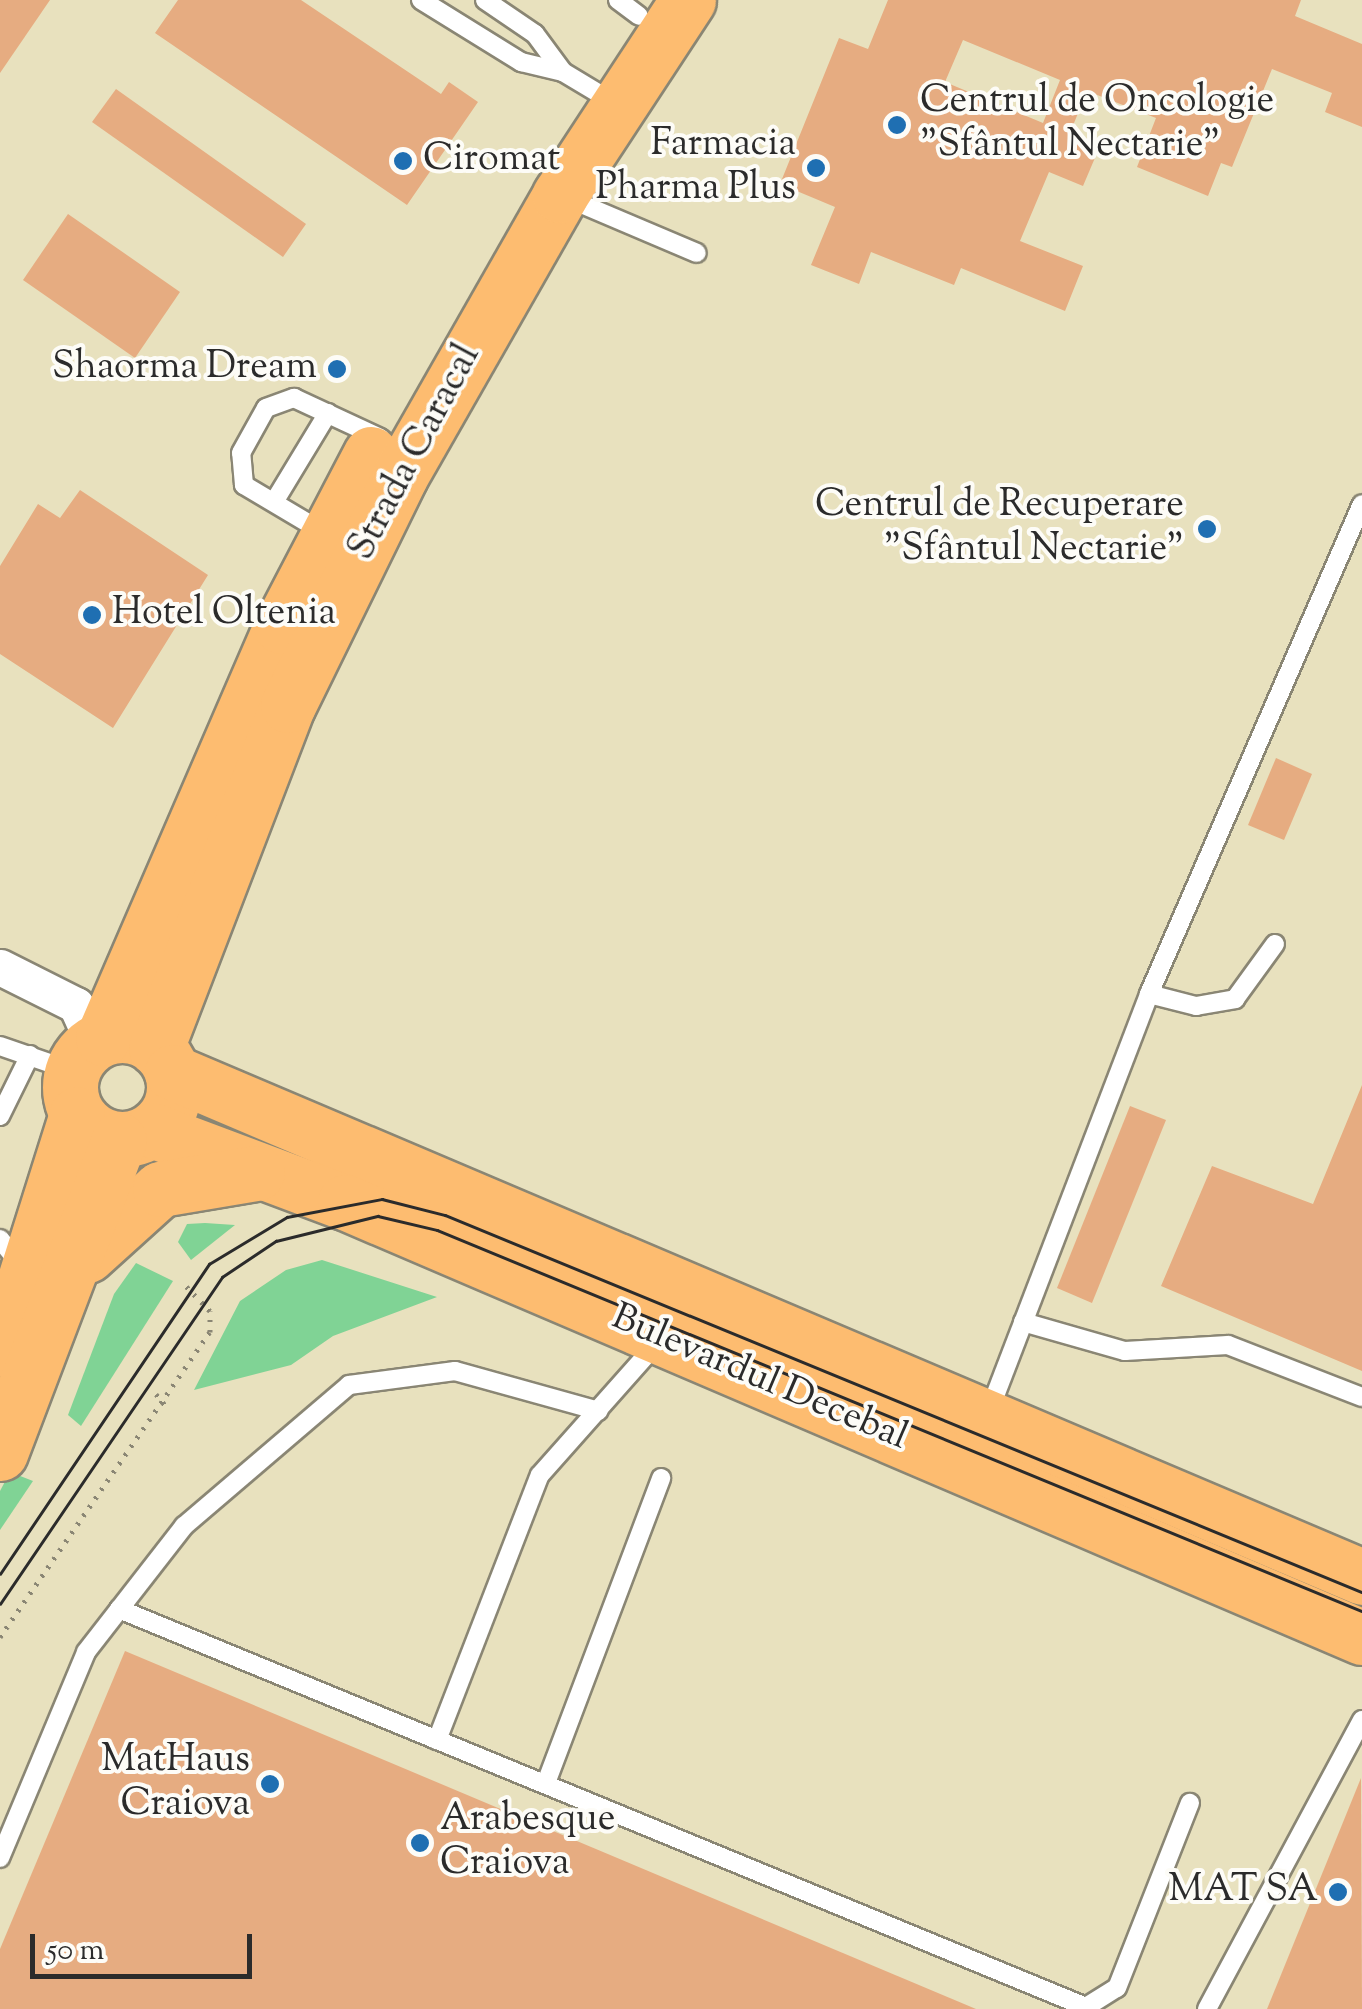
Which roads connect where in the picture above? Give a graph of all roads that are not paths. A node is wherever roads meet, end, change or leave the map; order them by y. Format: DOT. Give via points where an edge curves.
graph roads {
  1 [pos="422,0"];
  2 [pos="485,0"];
  3 [pos="649,4"];
  4 [pos="590,89"];
  5 [pos="560,194"];
  6 [pos="697,253"];
  7 [pos="328,413"];
  8 [pos="380,438"];
  9 [pos="274,502"];
  10 [pos="1362,504"];
  11 [pos="328,535"];
  12 [pos="220,880"];
  13 [pos="1275,944"];
  14 [pos="0,967"];
  15 [pos="1149,994"];
  16 [pos="0,1046"];
  17 [pos="164,1060"];
  18 [pos="92,1084"];
  19 [pos="262,1107"];
  20 [pos="0,1116"];
  21 [pos="275,1174"];
  22 [pos="31,1267"];
  23 [pos="672,1315"];
  24 [pos="1023,1322"];
  25 [pos="0,1358"];
  26 [pos="1362,1397"];
  27 [pos="599,1411"];
  28 [pos="986,1419"];
  29 [pos="0,1454"];
  30 [pos="660,1478"];
  31 [pos="1362,1577"];
  32 [pos="119,1610"];
  33 [pos="1362,1637"];
  34 [pos="1362,1720"];
  35 [pos="437,1740"];
  36 [pos="546,1784"];
  37 [pos="1190,1803"];
  38 [pos="0,1858"];
  39 [pos="1207,2009"];
  1 -- 4 [label="lane" via="522,62"];
  2 -- 4 [label="lane" via="535,34"];
  3 -- 4 [label="main road, Strada Caracal"];
  4 -- 5 [label="main road, Strada Caracal"];
  4 -- 8 [label="main road, Strada Caracal"];
  5 -- 6 [label="lane"];
  5 -- 12 [label="main road, Strada Caracal" via="400,476 288,705"];
  7 -- 8 [label="lane"];
  7 -- 9 [label="lane"];
  7 -- 9 [label="lane" via="294,398 266,408 239,468 244,485"];
  8 -- 11 [label="main road, Strada Caracal"];
  9 -- 11 [label="lane"];
  10 -- 15 [label="lane"];
  11 -- 18 [label="main road, Strada Caracal"];
  12 -- 17 [label="main road, Strada Caracal"];
  12 -- 19 [label="main road" via="200,976 202,1033"];
  13 -- 15 [label="lane" via="1236,999 1196,1006"];
  14 -- 18 [label="street" via="76,1006"];
  15 -- 24 [label="lane"];
  16 -- 18 [label="lane"];
  17 -- 18 [label="main road, Bulevardul Decebal"];
  17 -- 18 [label="main road, Strada Caracal" via="171,1104"];
  17 -- 19 [label="main road, Bulevardul Decebal"];
  18 -- 20 [label="lane"];
  18 -- 21 [label="main road, Bulevardul Decebal"];
  18 -- 22 [label="main road"];
  19 -- 23 [label="main road, Bulevardul Decebal"];
  21 -- 22 [label="main road" via="192,1178 138,1200"];
  21 -- 23 [label="main road, Bulevardul Decebal"];
  22 -- 25 [label="main road"];
  22 -- 29 [label="main road"];
  23 -- 27 [label="lane"];
  23 -- 28 [label="main road, Bulevardul Decebal"];
  23 -- 33 [label="main road, Bulevardul Decebal"];
  24 -- 26 [label="lane" via="1125,1351 1228,1345"];
  24 -- 28 [label="lane"];
  27 -- 32 [label="lane" via="456,1371 349,1384 184,1526"];
  27 -- 35 [label="lane" via="540,1475"];
  28 -- 31 [label="main road, Bulevardul Decebal"];
  30 -- 36 [label="lane"];
  32 -- 35 [label="lane"];
  32 -- 38 [label="lane" via="86,1652"];
  34 -- 39 [label="lane"];
  35 -- 36 [label="lane"];
  36 -- 37 [label="lane" via="1086,2007 1117,1988"];
}
